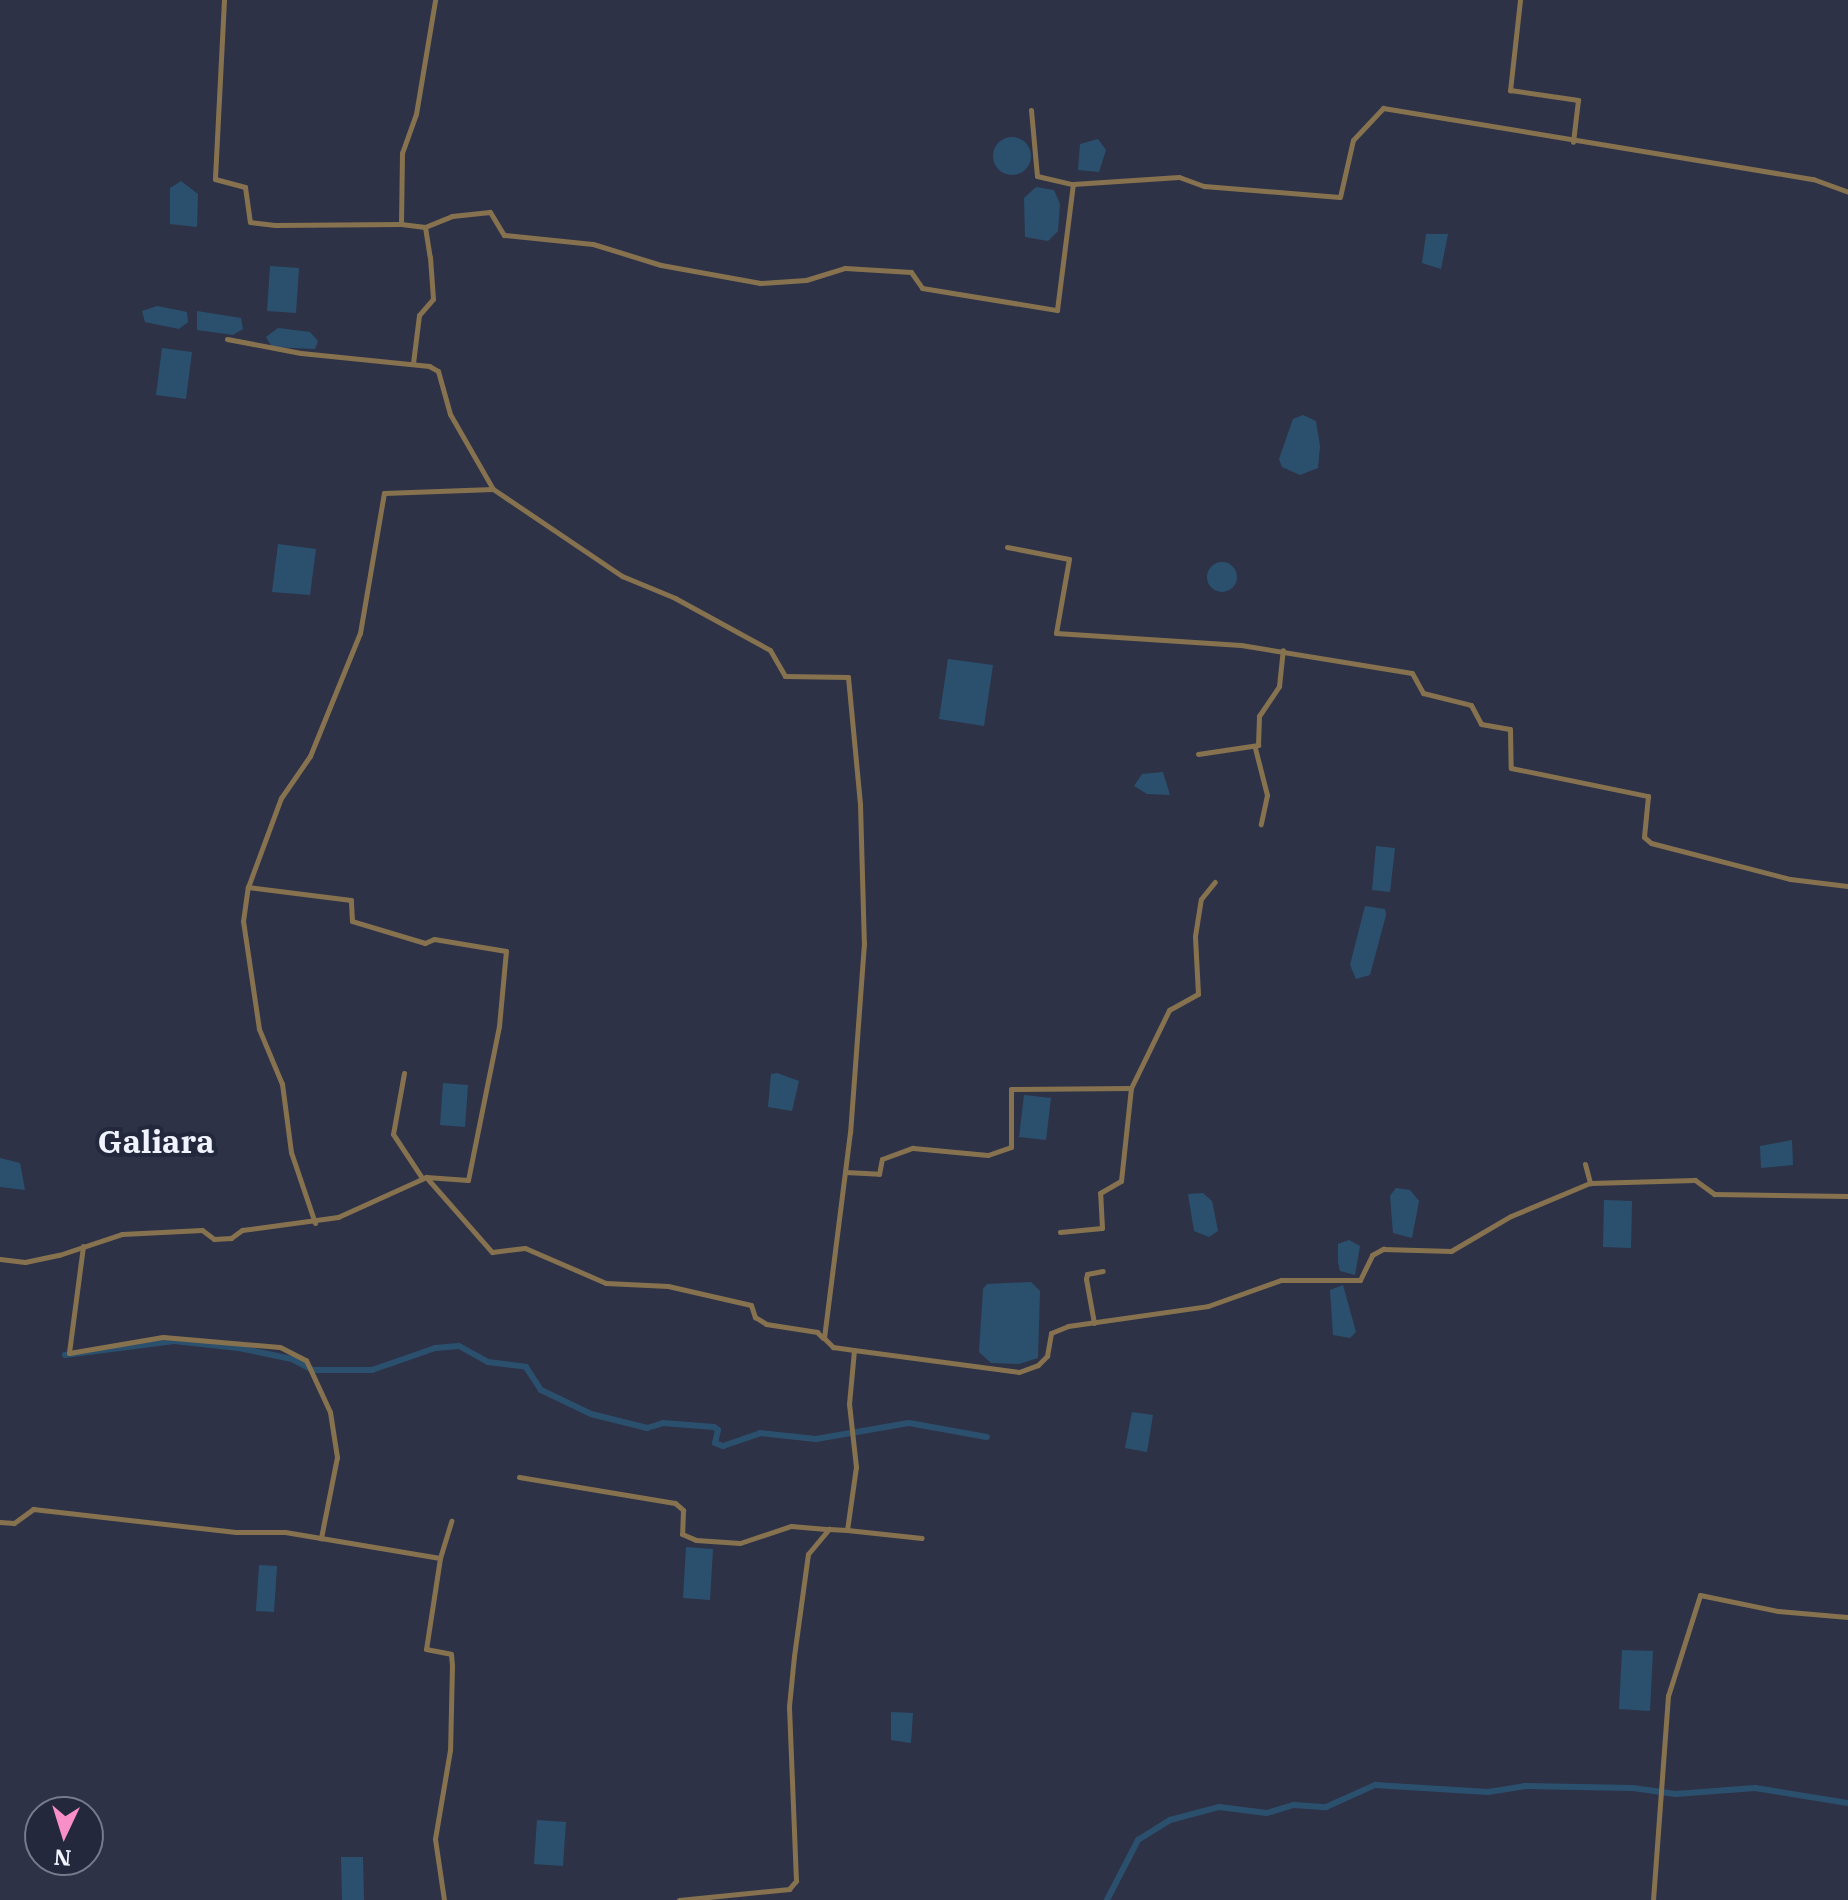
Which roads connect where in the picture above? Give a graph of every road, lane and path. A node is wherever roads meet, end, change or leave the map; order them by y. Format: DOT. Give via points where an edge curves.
graph roads {
  1 [pos="224,0"];
  2 [pos="435,0"];
  3 [pos="1520,0"];
  4 [pos="1031,110"];
  5 [pos="1573,142"];
  6 [pos="1073,184"];
  7 [pos="1848,192"];
  8 [pos="401,224"];
  9 [pos="425,227"];
  10 [pos="227,339"];
  11 [pos="413,363"];
  12 [pos="493,489"];
  13 [pos="1007,547"];
  14 [pos="1283,650"];
  15 [pos="1255,748"];
  16 [pos="1198,754"];
  17 [pos="1261,824"];
  18 [pos="1215,882"];
  19 [pos="1848,886"];
  20 [pos="248,887"];
  21 [pos="404,1073"];
  22 [pos="1131,1088"];
  23 [pos="1585,1164"];
  24 [pos="845,1172"];
  25 [pos="424,1177"];
  26 [pos="1590,1183"];
  27 [pos="1848,1196"];
  28 [pos="315,1223"];
  29 [pos="1060,1232"];
  30 [pos="83,1246"];
  31 [pos="0,1259"];
  32 [pos="1103,1271"];
  33 [pos="1094,1323"];
  34 [pos="824,1338"];
  35 [pos="854,1350"];
  36 [pos="519,1477"];
  37 [pos="451,1521"];
  38 [pos="0,1522"];
  39 [pos="829,1529"];
  40 [pos="847,1530"];
  41 [pos="321,1538"];
  42 [pos="922,1538"];
  43 [pos="440,1558"];
  44 [pos="1848,1617"];
  45 [pos="444,1900"];
  46 [pos="679,1900"];
  47 [pos="1653,1900"];
  1 -- 8 [label="street" via="215,179 245,187 250,222"];
  2 -- 8 [label="street" via="416,114 402,153"];
  3 -- 5 [label="street" via="1510,90 1578,100"];
  4 -- 6 [label="street" via="1037,176"];
  5 -- 6 [label="street" via="1383,108 1353,140 1340,197 1204,186 1179,177"];
  5 -- 7 [label="street" via="1813,179"];
  6 -- 9 [label="street" via="1057,310 922,288 911,272 845,268 806,280 760,283 661,265 593,244 504,235 497,219 482,211"];
  8 -- 9 [label="street"];
  9 -- 11 [label="street" via="433,299 419,315"];
  10 -- 11 [label="street" via="301,353"];
  11 -- 12 [label="street" via="438,371 450,414"];
  12 -- 20 [label="street" via="384,493 360,633 310,756 281,798"];
  12 -- 24 [label="street" via="622,576 675,598 770,650 785,676 848,677 860,804 864,943"];
  13 -- 14 [label="street" via="1069,559 1056,633"];
  14 -- 15 [label="street" via="1279,686 1261,707"];
  14 -- 19 [label="street" via="1412,673 1423,693 1471,705 1481,724 1510,729 1511,768 1648,796 1644,837 1651,843 1790,879"];
  15 -- 16 [label="street"];
  15 -- 17 [label="street" via="1267,795"];
  18 -- 22 [label="street" via="1201,899 1197,924 1198,994 1169,1010"];
  20 -- 25 [label="street" via="351,900 355,922 425,943 434,939 506,951 497,1036 468,1180"];
  20 -- 28 [label="street" via="243,921 259,1029 282,1084 291,1152"];
  21 -- 25 [label="street" via="393,1134"];
  22 -- 24 [label="street" via="1011,1089 1011,1147 988,1155 913,1148 882,1159 879,1174"];
  22 -- 29 [label="street" via="1121,1181 1100,1193 1102,1228"];
  23 -- 26 [label="street"];
  24 -- 34 [label="street"];
  25 -- 28 [label="street"];
  25 -- 34 [label="street" via="492,1252 525,1248 606,1283 668,1286 751,1305 755,1317 766,1324 817,1332"];
  26 -- 27 [label="street" via="1695,1180 1714,1194"];
  26 -- 33 [label="street" via="1511,1216 1451,1251 1383,1249 1372,1255 1360,1280 1281,1280 1208,1306"];
  28 -- 30 [label="street" via="214,1239 202,1230 122,1234"];
  30 -- 31 [label="street" via="25,1262"];
  30 -- 41 [label="street" via="69,1353 163,1337 280,1347 306,1360 330,1412 337,1457"];
  32 -- 33 [label="street" via="1087,1274 1086,1279"];
  33 -- 35 [label="street" via="1051,1333 1047,1356 1019,1372"];
  34 -- 35 [label="street" via="833,1347"];
  35 -- 40 [label="street" via="849,1404 856,1433"];
  36 -- 39 [label="street" via="675,1503 683,1510 682,1534 696,1540 740,1543 791,1526"];
  37 -- 43 [label="street"];
  38 -- 41 [label="street" via="14,1523 33,1509"];
  39 -- 40 [label="street"];
  39 -- 46 [label="street" via="808,1554 793,1669 796,1881 789,1889"];
  40 -- 42 [label="street"];
  41 -- 43 [label="street"];
  43 -- 45 [label="street" via="426,1649 451,1654 452,1665 450,1750 435,1839"];
  44 -- 47 [label="street" via="1778,1611 1700,1595 1668,1696"];
}
